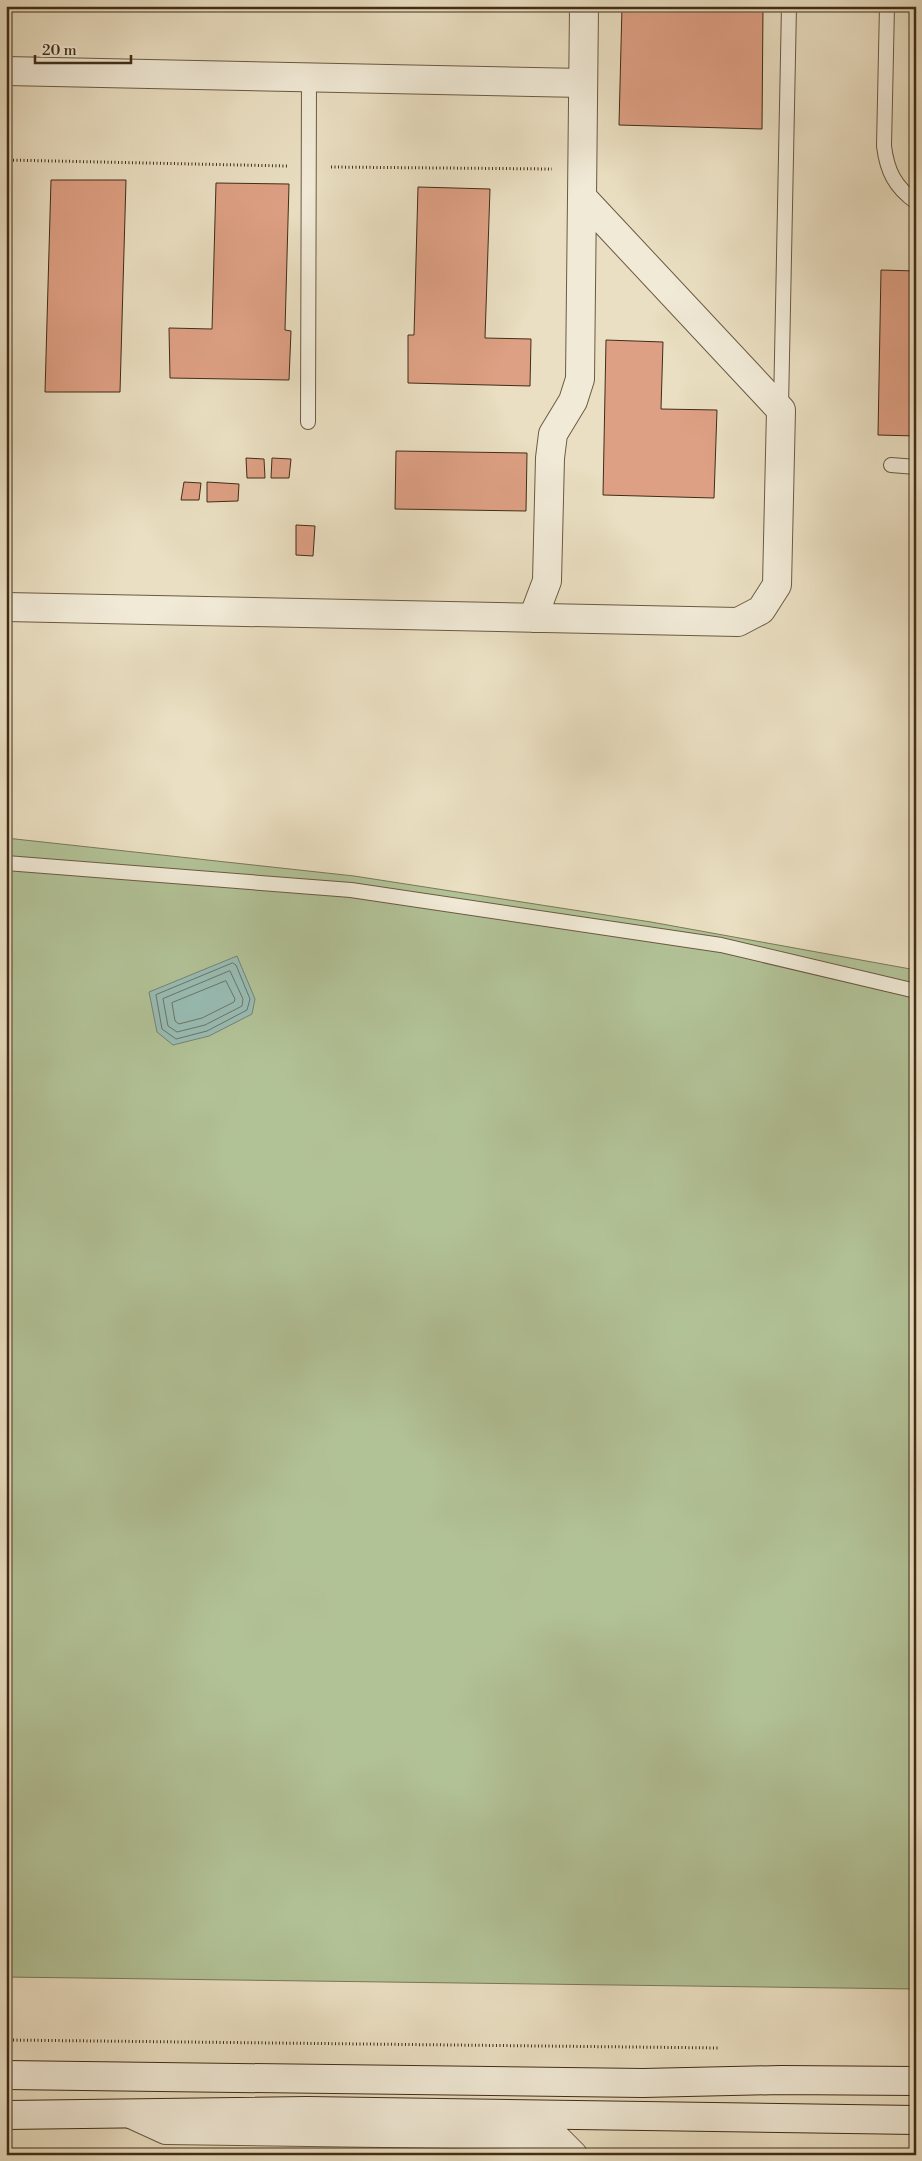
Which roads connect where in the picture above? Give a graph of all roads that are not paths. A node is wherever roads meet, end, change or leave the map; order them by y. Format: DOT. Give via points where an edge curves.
graph roads {
  1 [pos="584,6"];
  2 [pos="789,6"];
  3 [pos="887,6"];
  4 [pos="6,71"];
  5 [pos="309,78"];
  6 [pos="583,83"];
  7 [pos="582,197"];
  8 [pos="916,202"];
  9 [pos="781,410"];
  10 [pos="308,422"];
  11 [pos="891,465"];
  12 [pos="916,467"];
  13 [pos="6,607"];
  14 [pos="533,618"];
  15 [pos="6,863"];
  16 [pos="916,991"];
  17 [pos="6,2074"];
  18 [pos="916,2081"];
  19 [pos="131,2114"];
  20 [pos="6,2116"];
  21 [pos="916,2120"];
  22 [pos="573,2155"];
  1 -- 6 [label="street"];
  2 -- 9 [label="lane"];
  3 -- 8 [label="lane" via="886,165 895,182"];
  4 -- 5 [label="street"];
  5 -- 6 [label="street"];
  5 -- 10 [label="lane"];
  6 -- 7 [label="street"];
  7 -- 9 [label="street"];
  7 -- 14 [label="street" via="580,379 573,401 552,434 547,581"];
  9 -- 14 [label="street" via="776,585 760,610 738,622"];
  11 -- 12 [label="lane"];
  13 -- 14 [label="street"];
  15 -- 16 [label="lane" via="351,890 721,945"];
  17 -- 18 [label="street" via="643,2083"];
  19 -- 20 [label="street"];
  19 -- 21 [label="street" via="306,2112"];
  19 -- 22 [label="street" via="166,2130 522,2135 557,2139"];
}
